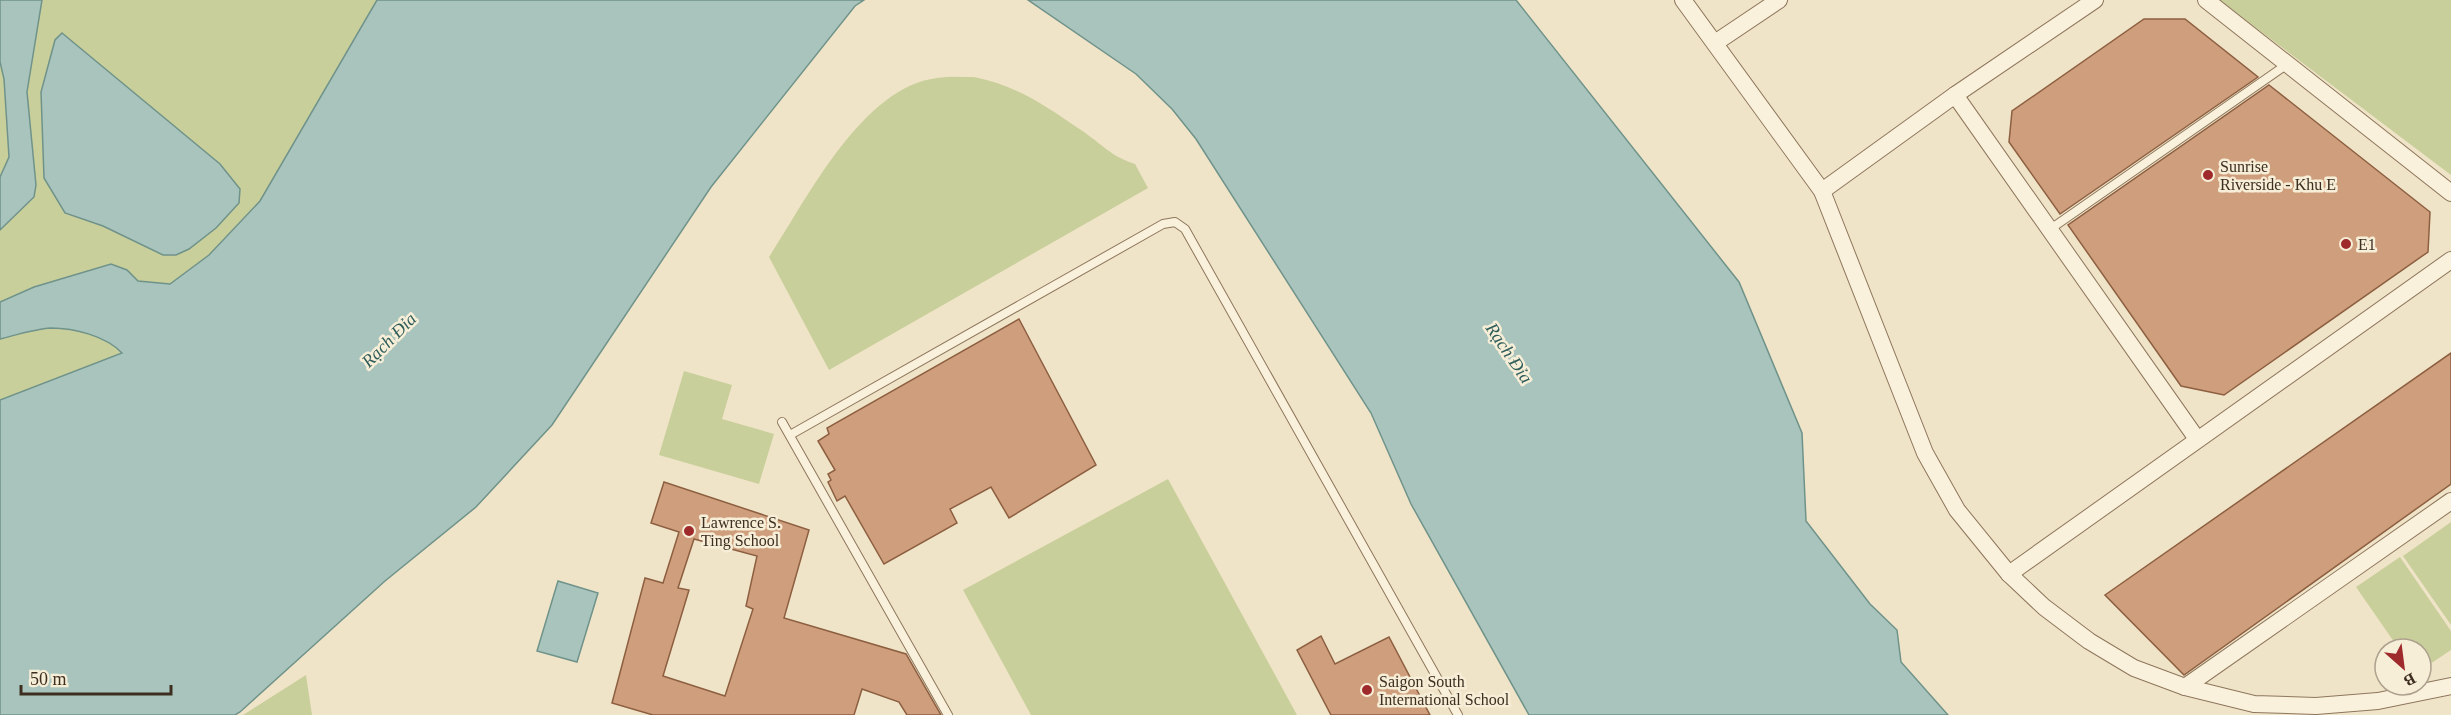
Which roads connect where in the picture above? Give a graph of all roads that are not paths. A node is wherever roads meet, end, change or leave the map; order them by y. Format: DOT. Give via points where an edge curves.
graph roads {
  1 [pos="1683,0"];
  2 [pos="1779,0"];
  3 [pos="2095,0"];
  4 [pos="2206,0"];
  5 [pos="1715,43"];
  6 [pos="2286,65"];
  7 [pos="1955,95"];
  8 [pos="1822,191"];
  9 [pos="2451,193"];
  10 [pos="2049,230"];
  11 [pos="2451,260"];
  12 [pos="782,422"];
  13 [pos="790,435"];
  14 [pos="2197,439"];
  15 [pos="2451,501"];
  16 [pos="2009,573"];
  17 [pos="2451,686"];
  18 [pos="2185,687"];
  19 [pos="948,715"];
  20 [pos="1458,715"];
  1 -- 5 [label="street"];
  2 -- 5 [label="street"];
  3 -- 7 [label="street"];
  4 -- 6 [label="street"];
  5 -- 8 [label="street"];
  6 -- 9 [label="street"];
  6 -- 10 [label="lane"];
  7 -- 8 [label="street"];
  7 -- 10 [label="street"];
  8 -- 16 [label="street" via="1925,453 1958,510"];
  10 -- 14 [label="street"];
  11 -- 14 [label="street"];
  12 -- 13 [label="lane"];
  13 -- 19 [label="lane"];
  13 -- 20 [label="lane" via="1163,224 1175,222 1185,229"];
  14 -- 16 [label="street"];
  15 -- 18 [label="street"];
  16 -- 18 [label="street" via="2044,607 2089,641 2134,668"];
  17 -- 18 [label="street" via="2378,701 2316,706 2254,704"];
}
